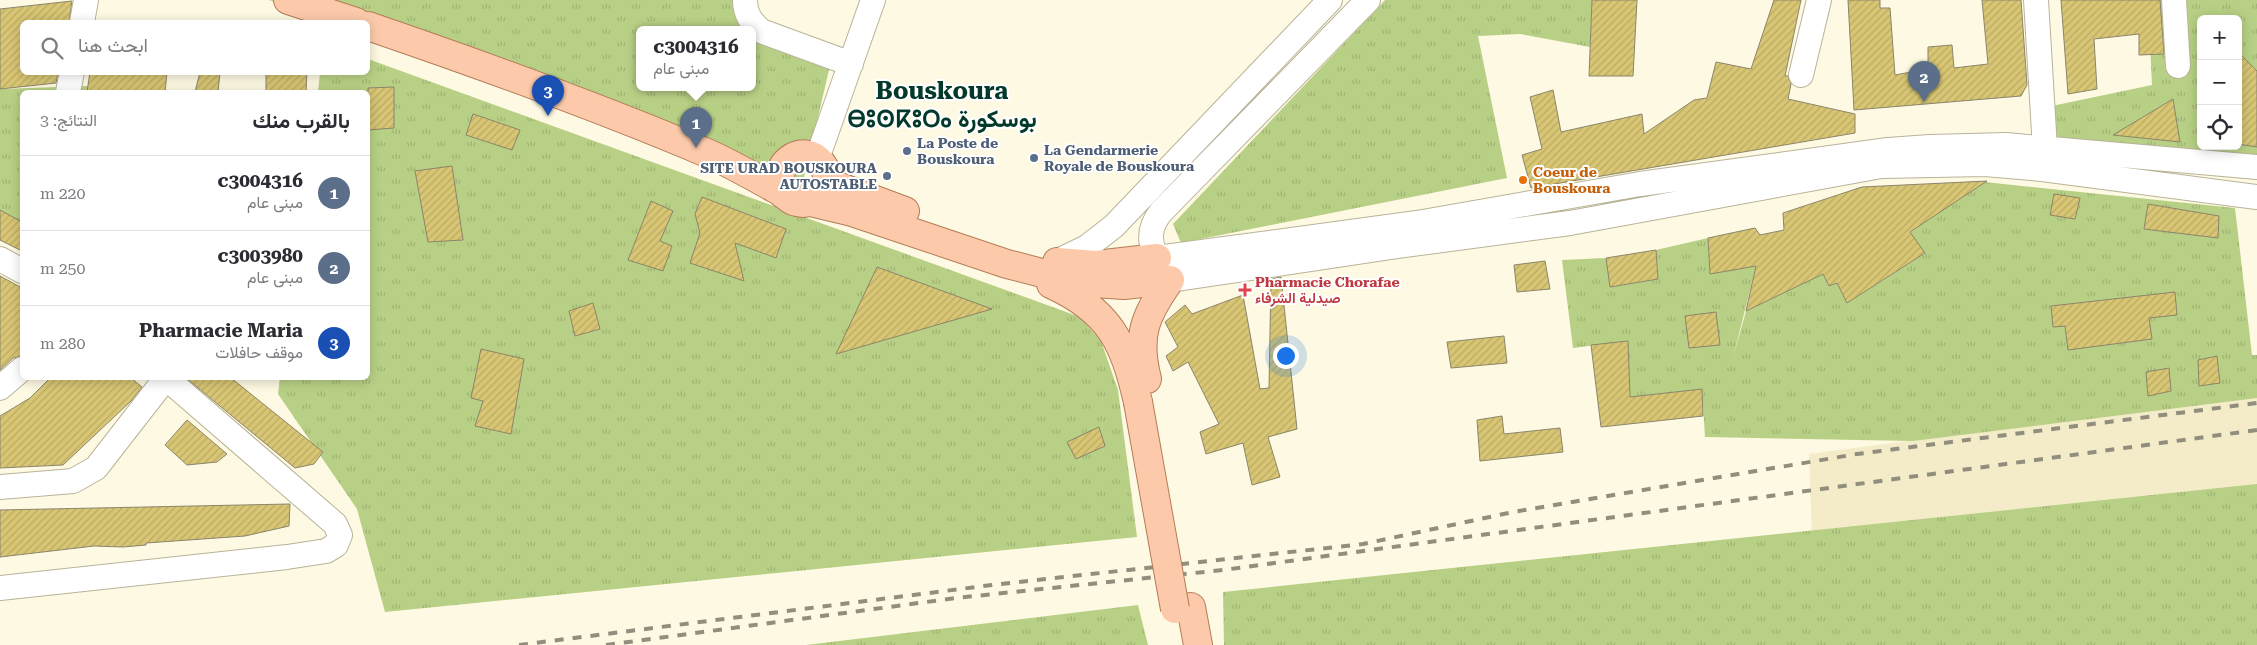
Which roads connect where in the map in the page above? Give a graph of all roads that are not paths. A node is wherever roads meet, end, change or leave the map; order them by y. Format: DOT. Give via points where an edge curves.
graph roads {
  1 [pos="86,0"];
  2 [pos="288,0"];
  3 [pos="745,0"];
  4 [pos="874,0"];
  5 [pos="1330,0"];
  6 [pos="1368,0"];
  7 [pos="1819,0"];
  8 [pos="2036,0"];
  9 [pos="2174,0"];
  10 [pos="82,20"];
  11 [pos="350,20"];
  12 [pos="370,27"];
  13 [pos="852,64"];
  14 [pos="2178,66"];
  15 [pos="71,75"];
  16 [pos="1801,75"];
  17 [pos="68,90"];
  18 [pos="2045,149"];
  19 [pos="710,154"];
  20 [pos="783,165"];
  21 [pos="2257,168"];
  22 [pos="818,181"];
  23 [pos="783,194"];
  24 [pos="2257,197"];
  25 [pos="1125,215"];
  26 [pos="1151,230"];
  27 [pos="0,259"];
  28 [pos="1056,262"];
  29 [pos="1007,264"];
  30 [pos="1163,269"];
  31 [pos="20,270"];
  32 [pos="20,371"];
  33 [pos="164,380"];
  34 [pos="168,380"];
  35 [pos="0,388"];
  36 [pos="1145,401"];
  37 [pos="0,487"];
  38 [pos="0,588"];
  39 [pos="1183,608"];
  40 [pos="1181,645"];
  41 [pos="1198,645"];
  1 -- 10 [label="street"];
  2 -- 11 [label="main road"];
  3 -- 13 [label="street" via="746,12 761,31"];
  4 -- 13 [label="street"];
  5 -- 25 [label="street"];
  6 -- 26 [label="street" via="1161,212"];
  7 -- 16 [label="street"];
  8 -- 18 [label="street"];
  9 -- 14 [label="street"];
  12 -- 19 [label="main road"];
  13 -- 22 [label="street"];
  15 -- 17 [label="street"];
  18 -- 21 [label="street"];
  18 -- 30 [label="street" via="1930,147 1848,154 1631,186"];
  19 -- 20 [label="main road"];
  19 -- 23 [label="main road"];
  20 -- 22 [label="main road" via="790,158 808,155"];
  20 -- 23 [label="main road" via="778,179"];
  22 -- 23 [label="main road" via="795,202"];
  22 -- 28 [label="main road" via="1002,247"];
  22 -- 29 [label="main road" via="860,215"];
  24 -- 30 [label="street" via="2014,166 1881,166 1570,223 1398,246"];
  25 -- 26 [label="street"];
  25 -- 28 [label="street" via="1087,247"];
  26 -- 30 [label="street" via="1152,249"];
  27 -- 31 [label="street"];
  28 -- 30 [label="main road"];
  29 -- 30 [label="main road" via="1093,284 1124,285"];
  29 -- 36 [label="main road" via="1072,294 1104,320 1123,349"];
  30 -- 36 [label="main road" via="1142,332"];
  32 -- 35 [label="street"];
  33 -- 37 [label="street" via="96,468 73,481"];
  34 -- 38 [label="street" via="335,524 340,535 336,545 326,551 287,557"];
  36 -- 39 [label="main road"];
  39 -- 40 [label="main road"];
  39 -- 41 [label="main road"];
}
